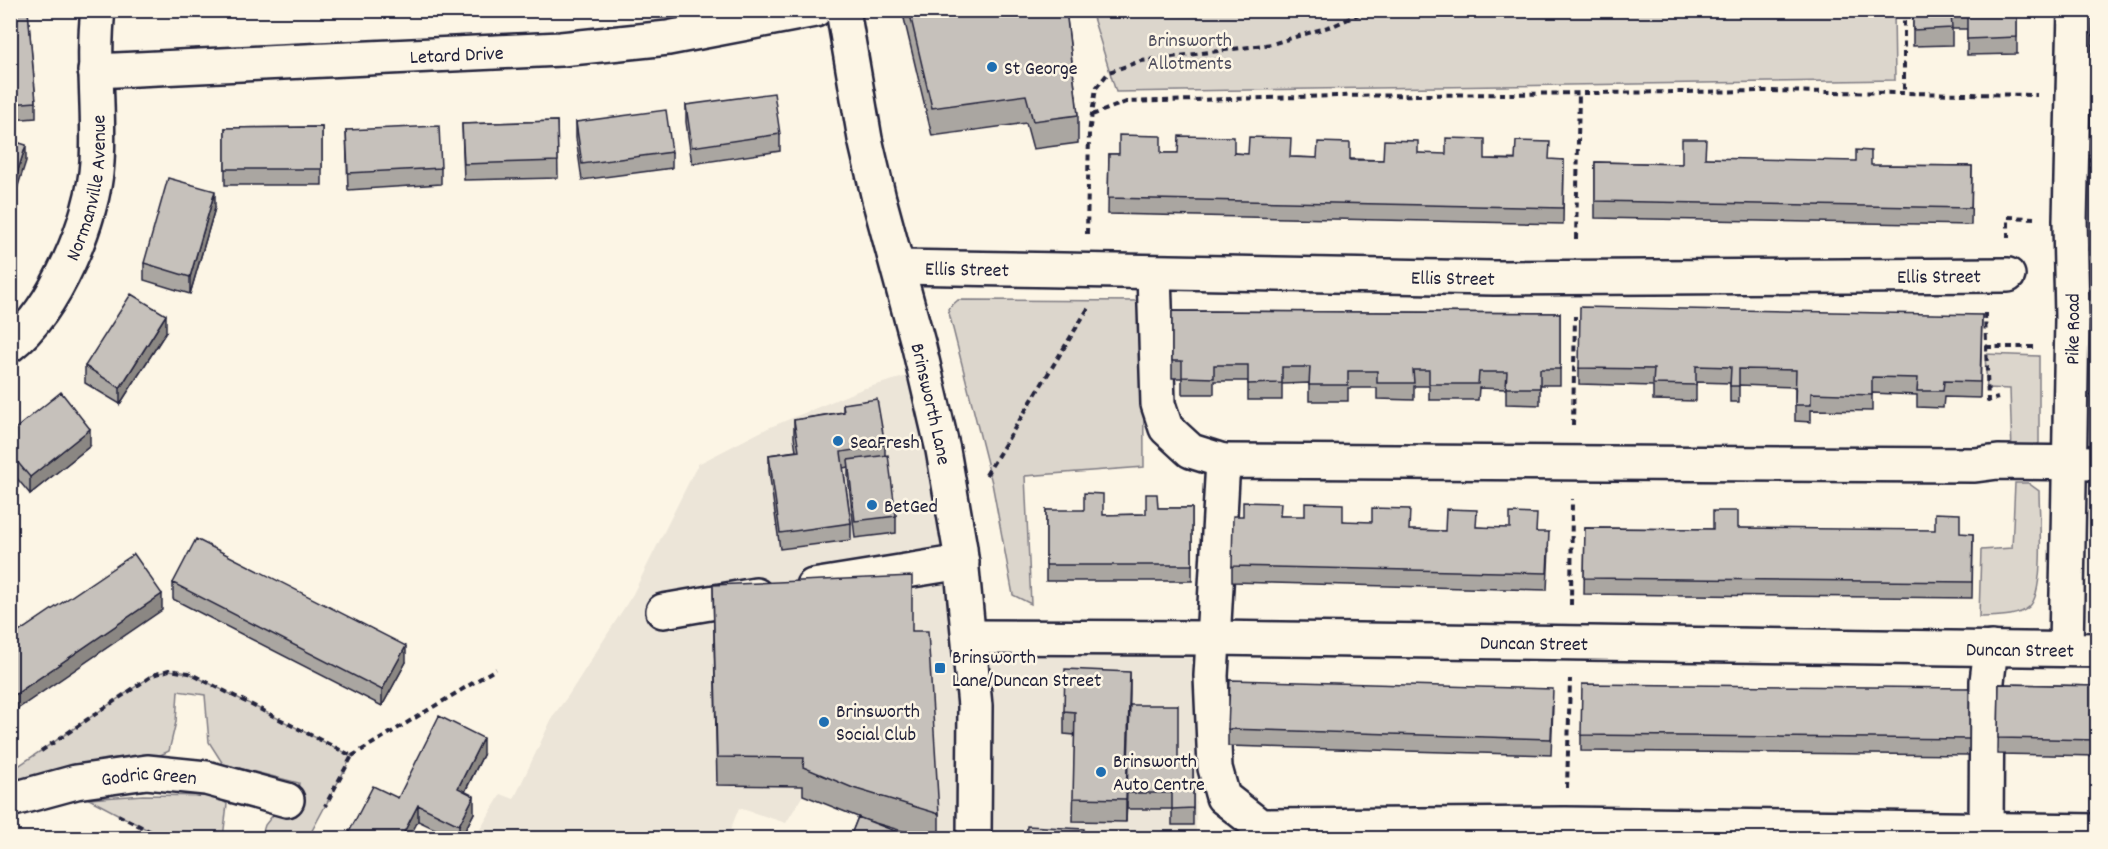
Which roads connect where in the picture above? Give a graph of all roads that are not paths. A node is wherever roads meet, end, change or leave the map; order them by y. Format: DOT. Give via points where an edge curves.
graph roads {
  1 [pos="98,10"];
  2 [pos="815,10"];
  3 [pos="843,10"];
  4 [pos="2075,10"];
  5 [pos="95,71"];
  6 [pos="2085,95"];
  7 [pos="898,267"];
  8 [pos="1154,273"];
  9 [pos="1996,276"];
  10 [pos="2097,292"];
  11 [pos="2072,333"];
  12 [pos="10,345"];
  13 [pos="1223,461"];
  14 [pos="2084,463"];
  15 [pos="962,562"];
  16 [pos="663,611"];
  17 [pos="970,636"];
  18 [pos="1213,638"];
  19 [pos="1991,648"];
  20 [pos="2082,650"];
  21 [pos="10,800"];
  22 [pos="287,800"];
  23 [pos="1986,830"];
  24 [pos="2097,831"];
  25 [pos="974,838"];
  1 -- 5 [label="street, Normanville Avenue"];
  2 -- 5 [label="street, Letard Drive" via="668,38 561,50"];
  3 -- 7 [label="street, Brinsworth Lane" via="865,139"];
  4 -- 6 [label="street, Pike Road"];
  5 -- 12 [label="street, Normanville Avenue" via="97,164 80,234 49,301"];
  6 -- 11 [label="street, Pike Road" via="2070,220"];
  7 -- 8 [label="street, Ellis Street"];
  7 -- 15 [label="street, Brinsworth Lane" via="941,439"];
  8 -- 9 [label="street, Ellis Street" via="1517,278"];
  8 -- 13 [label="street" via="1158,404 1166,428 1191,451"];
  10 -- 11 [label="street" via="2088,297"];
  11 -- 14 [label="street, Pike Road"];
  13 -- 14 [label="street"];
  13 -- 18 [label="street"];
  14 -- 20 [label="street, Pike Road"];
  15 -- 16 [label="street"];
  15 -- 17 [label="street, Brinsworth Lane"];
  17 -- 18 [label="street, Duncan Street"];
  17 -- 25 [label="street, Brinsworth Lane" via="975,706"];
  18 -- 19 [label="street, Duncan Street"];
  18 -- 23 [label="street" via="1215,768 1224,797 1260,826 1566,824"];
  19 -- 20 [label="street, Duncan Street"];
  19 -- 23 [label="street" via="1987,681"];
  21 -- 22 [label="street, Godric Green" via="76,782 147,772 206,778"];
  23 -- 24 [label="street"];
}
